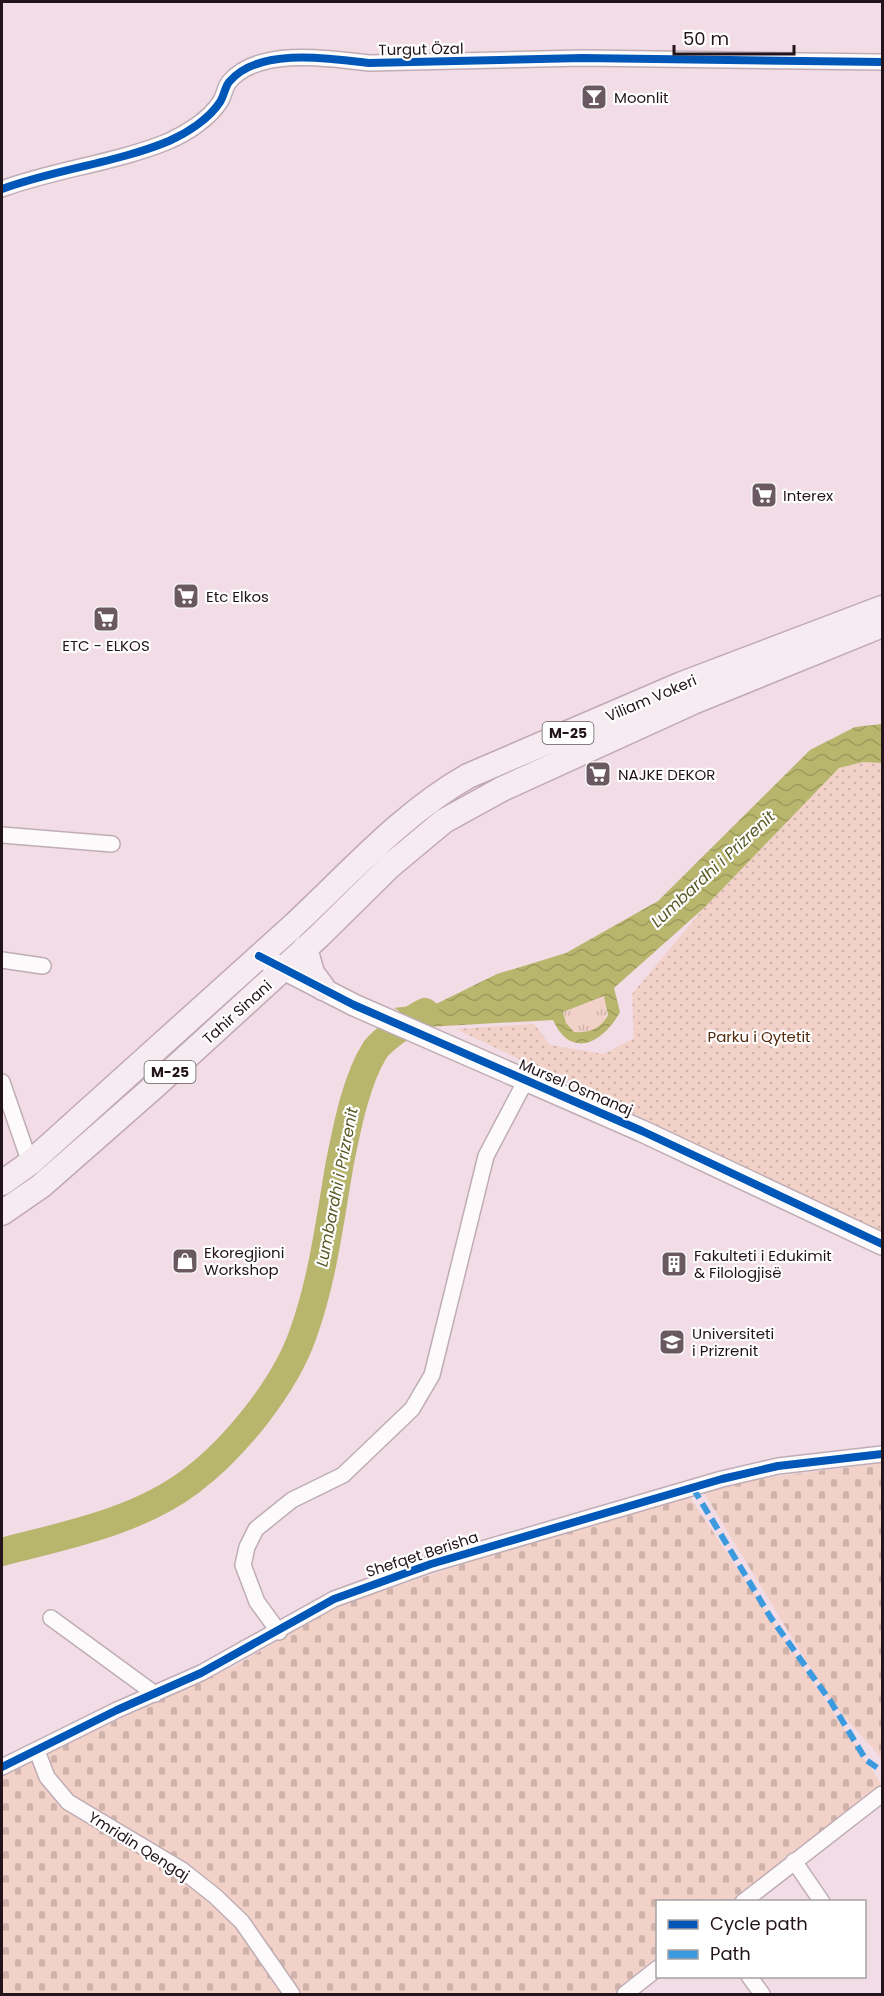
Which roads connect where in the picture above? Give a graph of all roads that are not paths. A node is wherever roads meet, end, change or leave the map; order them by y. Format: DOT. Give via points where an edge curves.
graph roads {
  1 [pos="882,62"];
  2 [pos="2,189"];
  3 [pos="882,609"];
  4 [pos="882,626"];
  5 [pos="2,835"];
  6 [pos="112,844"];
  7 [pos="332,923"];
  8 [pos="294,925"];
  9 [pos="305,948"];
  10 [pos="259,956"];
  11 [pos="2,960"];
  12 [pos="43,966"];
  13 [pos="284,969"];
  14 [pos="323,988"];
  15 [pos="526,1080"];
  16 [pos="2,1082"];
  17 [pos="30,1163"];
  18 [pos="2,1183"];
  19 [pos="2,1213"];
  20 [pos="882,1244"];
  21 [pos="882,1454"];
  22 [pos="51,1618"];
  23 [pos="279,1632"];
  24 [pos="155,1694"];
  25 [pos="37,1751"];
  26 [pos="2,1767"];
  27 [pos="882,1794"];
  28 [pos="794,1861"];
  29 [pos="745,1900"];
  30 [pos="821,1900"];
  31 [pos="656,1969"];
  32 [pos="750,1978"];
  33 [pos="292,1995"];
  34 [pos="625,1995"];
  35 [pos="762,1995"];
  1 -- 2 [label="street, Turgut Özal" via="582,58 369,63 269,59 248,66 228,82 220,102 204,118 168,141"];
  3 -- 8 [label="main road, Viliam Vokeri / M-25" via="682,684 468,776 416,810"];
  4 -- 7 [label="main road, Viliam Vokeri / M-25" via="693,702 483,798 444,821 390,866"];
  5 -- 6 [label="street"];
  7 -- 9 [label="main road, Tahir Sinani / M-25"];
  8 -- 10 [label="main road, Tahir Sinani / M-25"];
  9 -- 13 [label="main road, Tahir Sinani / M-25"];
  9 -- 14 [label="main road" via="312,973"];
  10 -- 13 [label="street, Mursel Osmanaj"];
  10 -- 17 [label="main road, Tahir Sinani / M-25"];
  11 -- 12 [label="street"];
  13 -- 14 [label="street, Mursel Osmanaj"];
  13 -- 19 [label="main road, Tahir Sinani / M-25" via="41,1186"];
  14 -- 15 [label="street, Mursel Osmanaj" via="425,1038"];
  15 -- 20 [label="street, Mursel Osmanaj"];
  15 -- 23 [label="street" via="486,1156 432,1374 412,1409 343,1475 292,1500 256,1528 247,1547 243,1566 257,1602"];
  16 -- 17 [label="street"];
  17 -- 18 [label="main road, Tahir Sinani / M-25"];
  21 -- 23 [label="street, Shefqet Berisha" via="778,1466 623,1506 431,1564 334,1599"];
  22 -- 24 [label="street"];
  23 -- 24 [label="street, Shefqet Berisha"];
  24 -- 25 [label="street, Shefqet Berisha"];
  25 -- 26 [label="street, Shefqet Berisha"];
  25 -- 33 [label="street, Ymridin Qengaj" via="47,1777 68,1802 182,1870 215,1896 242,1923"];
  27 -- 28 [label="street"];
  28 -- 29 [label="street"];
  28 -- 30 [label="street"];
  31 -- 34 [label="street"];
  32 -- 35 [label="street"];
}
